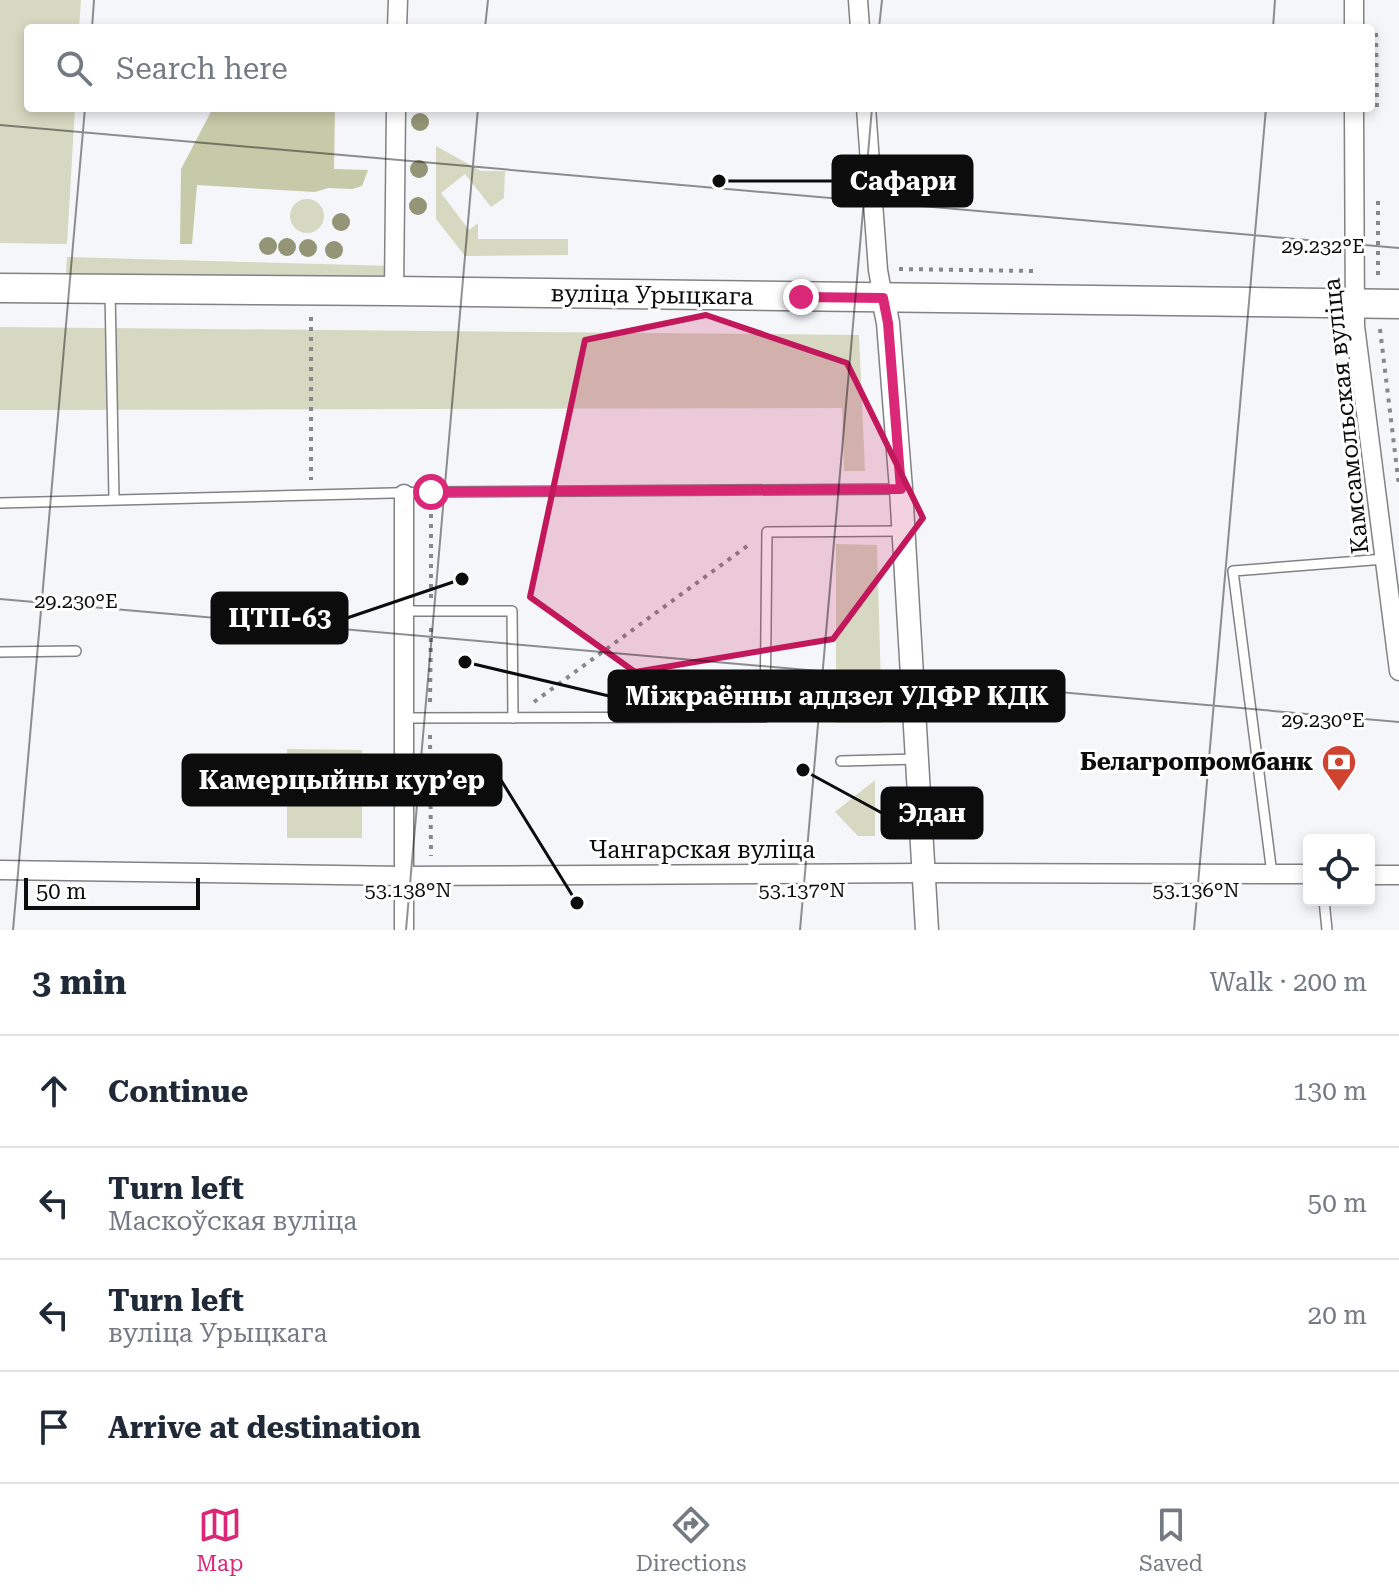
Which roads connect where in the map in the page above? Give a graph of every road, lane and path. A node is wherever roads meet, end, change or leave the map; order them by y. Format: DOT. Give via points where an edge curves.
graph roads {
  1 [pos="398,0"];
  2 [pos="858,0"];
  3 [pos="1354,0"];
  4 [pos="397,24"];
  5 [pos="860,24"];
  6 [pos="1354,24"];
  7 [pos="396,112"];
  8 [pos="866,112"];
  9 [pos="1354,112"];
  10 [pos="0,288"];
  11 [pos="110,290"];
  12 [pos="394,291"];
  13 [pos="883,298"];
  14 [pos="1354,304"];
  15 [pos="1390,315"];
  16 [pos="311,317"];
  17 [pos="1399,486"];
  18 [pos="901,489"];
  19 [pos="431,492"];
  20 [pos="311,494"];
  21 [pos="404,494"];
  22 [pos="114,499"];
  23 [pos="0,503"];
  24 [pos="904,531"];
  25 [pos="767,532"];
  26 [pos="1385,559"];
  27 [pos="404,611"];
  28 [pos="431,611"];
  29 [pos="76,651"];
  30 [pos="0,652"];
  31 [pos="1399,671"];
  32 [pos="404,718"];
  33 [pos="430,718"];
  34 [pos="513,718"];
  35 [pos="917,759"];
  36 [pos="841,761"];
  37 [pos="431,856"];
  38 [pos="0,870"];
  39 [pos="924,873"];
  40 [pos="1272,874"];
  41 [pos="1303,874"];
  42 [pos="1375,875"];
  43 [pos="1399,875"];
  44 [pos="403,876"];
  45 [pos="1325,906"];
  46 [pos="404,930"];
  47 [pos="927,930"];
  48 [pos="1327,930"];
  1 -- 4 [label="street"];
  2 -- 5 [label="street"];
  3 -- 6 [label="street"];
  7 -- 12 [label="street"];
  8 -- 13 [label="street"];
  9 -- 14 [label="street, Камсамольская вуліца"];
  10 -- 11 [label="main road, вуліца Урыцкага"];
  11 -- 12 [label="main road, вуліца Урыцкага"];
  11 -- 22 [label="lane"];
  12 -- 13 [label="main road, вуліца Урыцкага"];
  13 -- 14 [label="main road, вуліца Урыцкага"];
  13 -- 18 [label="street"];
  14 -- 15 [label="main road, вуліца Урыцкага"];
  14 -- 26 [label="street, Камсамольская вуліца"];
  15 -- 17 [label="path"];
  16 -- 20 [label="path"];
  18 -- 19 [label="lane"];
  18 -- 24 [label="street"];
  19 -- 21 [label="lane"];
  19 -- 28 [label="path"];
  20 -- 21 [label="lane"];
  20 -- 22 [label="lane"];
  21 -- 27 [label="street"];
  22 -- 23 [label="lane"];
  24 -- 25 [label="lane"];
  24 -- 35 [label="street"];
  25 -- 34 [label="path"];
  25 -- 34 [label="lane" via="765,717"];
  26 -- 31 [label="street, Камсамольская вуліца"];
  26 -- 40 [label="lane" via="1233,571"];
  27 -- 28 [label="lane"];
  27 -- 32 [label="street"];
  28 -- 33 [label="path"];
  28 -- 34 [label="lane" via="512,611"];
  29 -- 30 [label="lane"];
  32 -- 33 [label="lane"];
  32 -- 44 [label="street"];
  33 -- 34 [label="lane"];
  33 -- 37 [label="path"];
  35 -- 36 [label="lane"];
  35 -- 39 [label="street"];
  38 -- 44 [label="street, Чангарская вуліца"];
  39 -- 40 [label="street, Чангарская вуліца"];
  39 -- 44 [label="street, Чангарская вуліца"];
  39 -- 47 [label="street"];
  40 -- 41 [label="street, Чангарская вуліца"];
  42 -- 43 [label="street"];
  44 -- 46 [label="street"];
  45 -- 48 [label="lane"];
}
